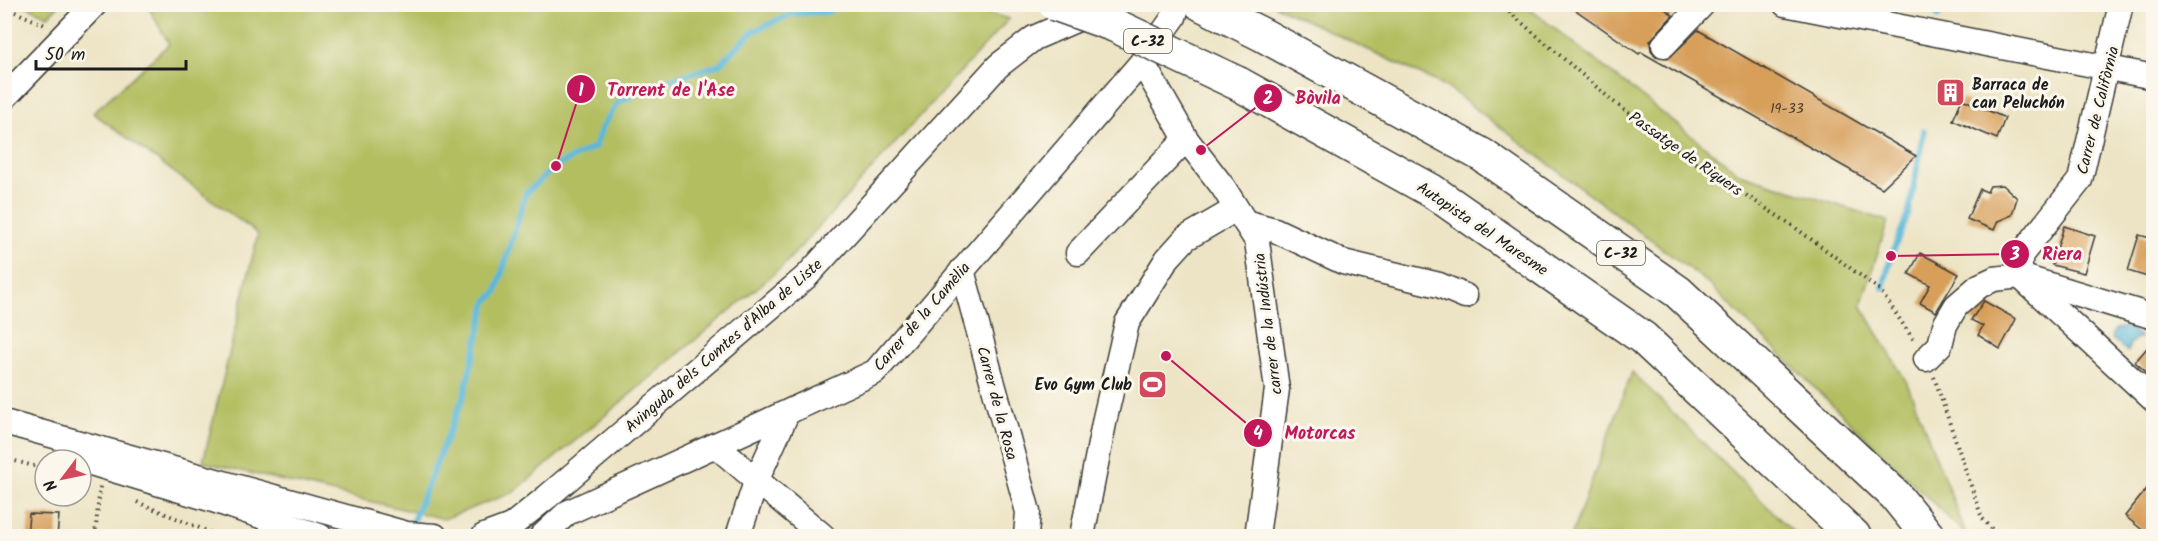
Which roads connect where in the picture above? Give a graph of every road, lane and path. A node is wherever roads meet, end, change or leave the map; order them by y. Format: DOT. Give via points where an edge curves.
graph roads {
  1 [pos="95,4"];
  2 [pos="1055,4"];
  3 [pos="1112,4"];
  4 [pos="1178,4"];
  5 [pos="1201,4"];
  6 [pos="1500,4"];
  7 [pos="1703,4"];
  8 [pos="1785,4"];
  9 [pos="2121,4"];
  10 [pos="4,7"];
  11 [pos="12,11"];
  12 [pos="4,18"];
  13 [pos="64,36"];
  14 [pos="1664,45"];
  15 [pos="1142,62"];
  16 [pos="2108,67"];
  17 [pos="2154,77"];
  18 [pos="4,98"];
  19 [pos="1186,139"];
  20 [pos="1241,215"];
  21 [pos="1078,253"];
  22 [pos="962,270"];
  23 [pos="2019,276"];
  24 [pos="1465,296"];
  25 [pos="2154,317"];
  26 [pos="1926,359"];
  27 [pos="2154,400"];
  28 [pos="787,413"];
  29 [pos="4,423"];
  30 [pos="4,437"];
  31 [pos="715,445"];
  32 [pos="41,448"];
  33 [pos="4,458"];
  34 [pos="93,464"];
  35 [pos="160,465"];
  36 [pos="33,466"];
  37 [pos="758,479"];
  38 [pos="94,483"];
  39 [pos="100,486"];
  40 [pos="111,491"];
  41 [pos="210,499"];
  42 [pos="133,500"];
  43 [pos="290,530"];
  44 [pos="407,534"];
  45 [pos="96,537"];
  46 [pos="219,537"];
  47 [pos="263,537"];
  48 [pos="320,537"];
  49 [pos="435,537"];
  50 [pos="484,537"];
  51 [pos="542,537"];
  52 [pos="738,537"];
  53 [pos="823,537"];
  54 [pos="1026,537"];
  55 [pos="1082,537"];
  56 [pos="1257,537"];
  57 [pos="1854,537"];
  58 [pos="1928,537"];
  59 [pos="1998,537"];
  1 -- 13 [label="street"];
  2 -- 57 [label="highway, Autopista del Maresme / C-32, bridge" via="1114,25 1239,84 1432,192 1643,338"];
  3 -- 50 [label="street, Avinguda dels Comtes d'Alba de Liste" via="1034,38 998,66 807,276 547,497 511,526"];
  4 -- 15 [label="street, Carrer de la Camèlia" via="1174,17"];
  5 -- 58 [label="highway, C-32" via="1482,155 1678,292 1895,495"];
  6 -- 26 [label="path, Passatge de Riquers" via="1614,102 1880,290"];
  7 -- 14 [label="street"];
  8 -- 16 [label="street"];
  9 -- 16 [label="street, Carrer de Califòrnia"];
  10 -- 11 [label="path"];
  11 -- 12 [label="path"];
  11 -- 13 [label="path"];
  13 -- 18 [label="street"];
  15 -- 19 [label="street, carrer de la Indústria"];
  15 -- 22 [label="street, Carrer de la Camèlia"];
  16 -- 17 [label="street"];
  16 -- 23 [label="street, Carrer de Califòrnia" via="2080,180 2020,256"];
  19 -- 20 [label="street, carrer de la Indústria"];
  19 -- 21 [label="street"];
  20 -- 24 [label="street" via="1343,262 1439,285"];
  20 -- 55 [label="street" via="1186,238 1167,259 1127,323"];
  20 -- 56 [label="street, carrer de la Indústria" via="1257,240 1278,389"];
  22 -- 28 [label="street, Carrer de la Camèlia" via="875,372"];
  22 -- 54 [label="street, Carrer de la Rosa" via="1028,512"];
  23 -- 25 [label="street"];
  23 -- 26 [label="street" via="1994,279 1966,296 1945,325 1940,345"];
  23 -- 27 [label="street"];
  26 -- 59 [label="path, Passatge de Riquers" via="1982,518"];
  28 -- 31 [label="street, Carrer de la Camèlia"];
  28 -- 37 [label="street"];
  29 -- 35 [label="street"];
  30 -- 32 [label="street"];
  31 -- 37 [label="street"];
  31 -- 51 [label="street, Carrer de la Camèlia" via="567,513"];
  33 -- 36 [label="path"];
  34 -- 41 [label="street"];
  35 -- 43 [label="street" via="172,477 277,508"];
  35 -- 44 [label="street"];
  37 -- 52 [label="street"];
  37 -- 53 [label="street"];
  38 -- 39 [label="path"];
  39 -- 40 [label="path"];
  39 -- 45 [label="path"];
  41 -- 43 [label="street"];
  41 -- 47 [label="street" via="253,523"];
  42 -- 46 [label="path"];
  43 -- 44 [label="street" via="306,518 352,529"];
  43 -- 48 [label="street"];
  44 -- 49 [label="street"];
}
